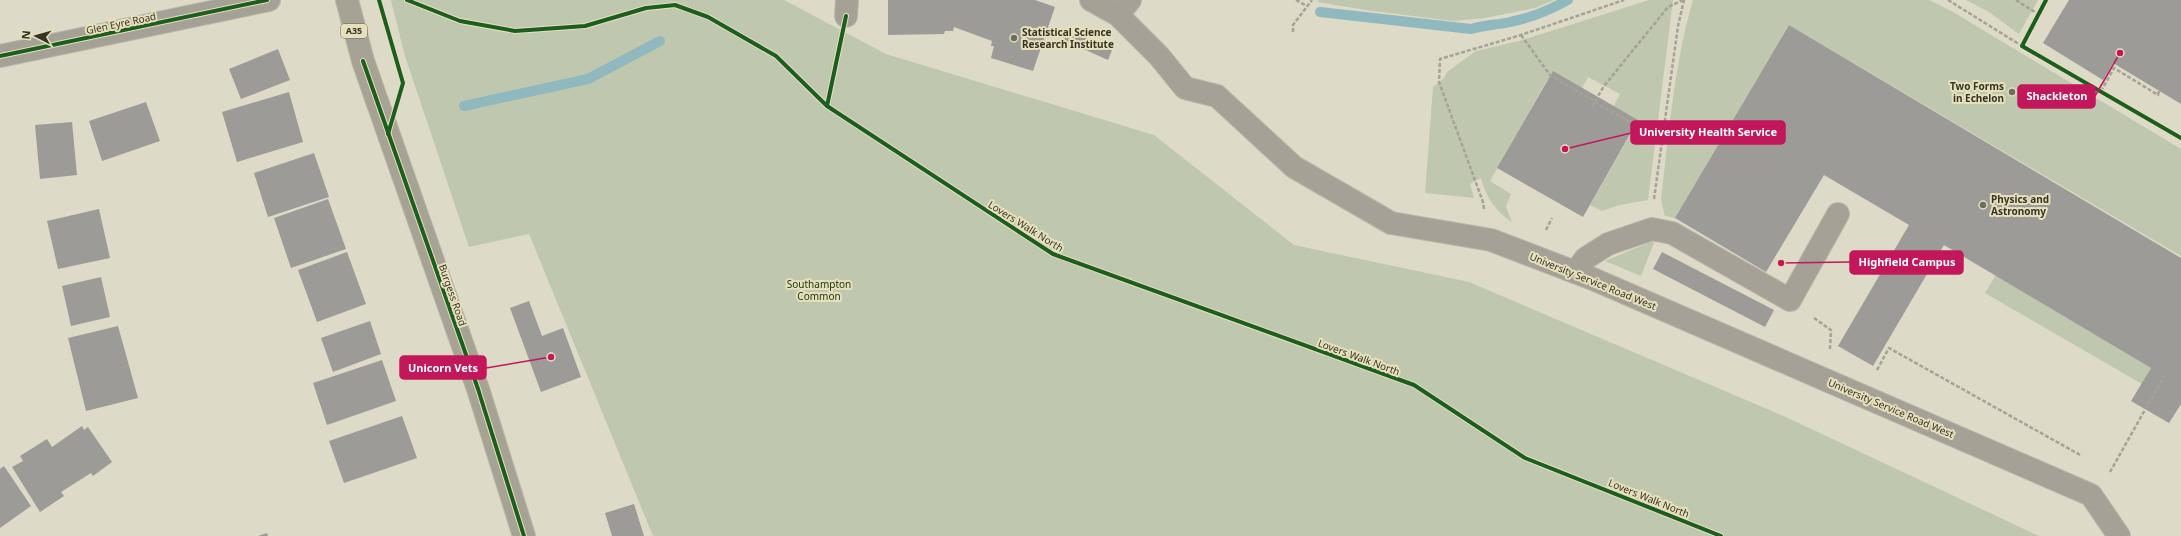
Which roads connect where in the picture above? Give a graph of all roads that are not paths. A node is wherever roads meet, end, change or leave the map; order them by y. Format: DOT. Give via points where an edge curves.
graph roads {
  1 [pos="270,0"];
  2 [pos="347,0"];
  3 [pos="1092,0"];
  4 [pos="1124,7"];
  5 [pos="0,56"];
  6 [pos="1838,214"];
  7 [pos="1575,272"];
  8 [pos="524,536"];
  9 [pos="2119,536"];
  1 -- 5 [label="street, Glen Eyre Road"];
  2 -- 8 [label="main road, Burgess Road / A35" via="363,61 478,389"];
  3 -- 4 [label="street, University Service Road West"];
  4 -- 7 [label="street, University Service Road West" via="1185,88 1217,96 1294,167 1391,223 1491,240"];
  6 -- 7 [label="street" via="1790,300 1672,233 1652,229 1608,244 1586,258"];
  7 -- 9 [label="street, University Service Road West" via="2090,495"];
}
